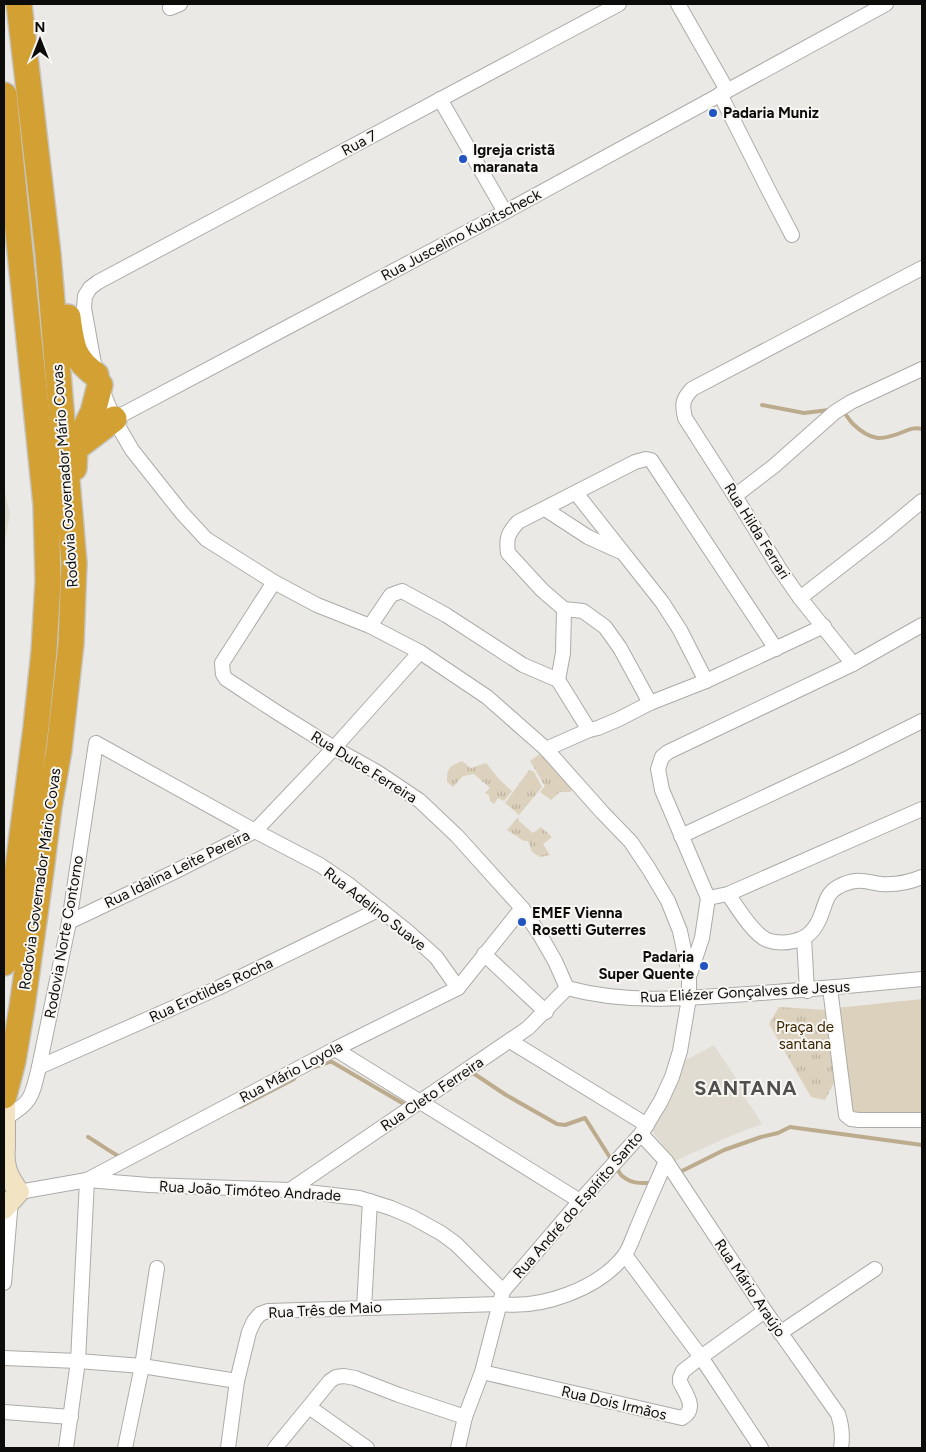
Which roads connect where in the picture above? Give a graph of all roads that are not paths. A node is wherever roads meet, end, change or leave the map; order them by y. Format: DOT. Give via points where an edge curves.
graph roads {
  1 [pos="19,4"];
  2 [pos="619,4"];
  3 [pos="678,4"];
  4 [pos="886,4"];
  5 [pos="4,60"];
  6 [pos="723,92"];
  7 [pos="4,95"];
  8 [pos="440,100"];
  9 [pos="32,117"];
  10 [pos="4,173"];
  11 [pos="41,195"];
  12 [pos="505,212"];
  13 [pos="792,235"];
  14 [pos="922,268"];
  15 [pos="98,282"];
  16 [pos="922,369"];
  17 [pos="98,380"];
  18 [pos="34,386"];
  19 [pos="114,419"];
  20 [pos="75,449"];
  21 [pos="576,493"];
  22 [pos="735,496"];
  23 [pos="69,497"];
  24 [pos="922,501"];
  25 [pos="545,509"];
  26 [pos="624,553"];
  27 [pos="274,582"];
  28 [pos="800,598"];
  29 [pos="564,608"];
  30 [pos="922,625"];
  31 [pos="370,626"];
  32 [pos="824,626"];
  33 [pos="776,649"];
  34 [pos="420,652"];
  35 [pos="854,664"];
  36 [pos="558,680"];
  37 [pos="706,681"];
  38 [pos="650,703"];
  39 [pos="922,721"];
  40 [pos="589,730"];
  41 [pos="96,743"];
  42 [pos="334,748"];
  43 [pos="546,749"];
  44 [pos="922,809"];
  45 [pos="255,831"];
  46 [pos="681,836"];
  47 [pos="922,877"];
  48 [pos="728,894"];
  49 [pos="708,898"];
  50 [pos="522,908"];
  51 [pos="380,909"];
  52 [pos="69,922"];
  53 [pos="804,938"];
  54 [pos="484,954"];
  55 [pos="4,963"];
  56 [pos="690,975"];
  57 [pos="922,980"];
  58 [pos="458,988"];
  59 [pos="568,988"];
  60 [pos="830,988"];
  61 [pos="807,991"];
  62 [pos="689,998"];
  63 [pos="546,1012"];
  64 [pos="510,1041"];
  65 [pos="335,1049"];
  66 [pos="40,1067"];
  67 [pos="421,1101"];
  68 [pos="4,1102"];
  69 [pos="922,1120"];
  70 [pos="644,1130"];
  71 [pos="5,1148"];
  72 [pos="666,1161"];
  73 [pos="87,1180"];
  74 [pos="290,1190"];
  75 [pos="11,1200"];
  76 [pos="370,1201"];
  77 [pos="580,1201"];
  78 [pos="625,1255"];
  79 [pos="157,1268"];
  80 [pos="875,1269"];
  81 [pos="4,1283"];
  82 [pos="502,1298"];
  83 [pos="364,1308"];
  84 [pos="765,1311"];
  85 [pos="780,1333"];
  86 [pos="701,1357"];
  87 [pos="4,1358"];
  88 [pos="78,1361"];
  89 [pos="142,1366"];
  90 [pos="482,1372"];
  91 [pos="237,1380"];
  92 [pos="309,1407"];
  93 [pos="4,1412"];
  94 [pos="71,1417"];
  95 [pos="465,1417"];
  96 [pos="66,1448"];
  97 [pos="125,1448"];
  98 [pos="228,1448"];
  99 [pos="275,1448"];
  100 [pos="367,1448"];
  101 [pos="458,1448"];
  102 [pos="761,1448"];
  103 [pos="841,1448"];
  1 -- 9 [label="highway, Rodovia Governador Mário Covas"];
  2 -- 8 [label="street, Rua 7"];
  3 -- 6 [label="street"];
  4 -- 6 [label="street, Rua Juscelino Kubitscheck"];
  5 -- 11 [label="highway" via="16,68 30,180"];
  6 -- 12 [label="street, Rua Juscelino Kubitscheck"];
  6 -- 13 [label="street"];
  7 -- 18 [label="highway, Rodovia Governador Mário Covas"];
  8 -- 12 [label="street"];
  8 -- 15 [label="street, Rua 7"];
  9 -- 11 [label="highway, Rodovia Governador Mário Covas"];
  9 -- 17 [label="highway" via="45,140 72,343 78,358"];
  10 -- 18 [label="highway" via="21,360"];
  11 -- 23 [label="highway, Rodovia Governador Mário Covas"];
  12 -- 19 [label="street, Rua Juscelino Kubitscheck"];
  14 -- 22 [label="street, Rua Hilda Ferrari" via="692,389 686,396 682,406 685,418"];
  15 -- 17 [label="street, Rua André do Espírito Santo" via="85,296 84,308"];
  16 -- 22 [label="street" via="835,412"];
  17 -- 19 [label="street, Rua André do Espírito Santo"];
  17 -- 20 [label="highway" via="93,412"];
  18 -- 55 [label="highway, Rodovia Governador Mário Covas" via="46,505 48,581 44,651"];
  19 -- 20 [label="highway"];
  19 -- 27 [label="street, Rua André do Espírito Santo" via="144,466 206,539"];
  20 -- 23 [label="highway"];
  21 -- 25 [label="street"];
  21 -- 26 [label="street"];
  21 -- 33 [label="street" via="636,462 651,460"];
  22 -- 28 [label="street, Rua Hilda Ferrari"];
  23 -- 68 [label="highway, Rodovia Governador Mário Covas" via="74,563 69,663 22,1007"];
  24 -- 28 [label="street"];
  25 -- 26 [label="street" via="588,537"];
  25 -- 29 [label="street" via="518,522 510,531 508,554"];
  26 -- 37 [label="street" via="680,630"];
  27 -- 31 [label="street, Rua André do Espírito Santo" via="317,605"];
  27 -- 42 [label="street, Rua Dulce Ferreira" via="222,663 223,674"];
  28 -- 32 [label="street, Rua Hilda Ferrari"];
  29 -- 36 [label="street" via="563,653"];
  29 -- 38 [label="street" via="583,611 605,628 620,648"];
  30 -- 35 [label="street"];
  31 -- 34 [label="street, Rua André do Espírito Santo"];
  31 -- 36 [label="street" via="391,595 402,591 523,665"];
  32 -- 33 [label="street"];
  32 -- 35 [label="street, Rua Hilda Ferrari"];
  33 -- 37 [label="street"];
  34 -- 42 [label="street, Rua Idalina Leite Pereira"];
  34 -- 43 [label="street, Rua André do Espírito Santo" via="487,697"];
  35 -- 46 [label="street" via="662,757 658,769 662,790"];
  36 -- 40 [label="street"];
  37 -- 38 [label="street"];
  38 -- 40 [label="street"];
  39 -- 46 [label="street"];
  40 -- 43 [label="street"];
  41 -- 45 [label="street, Rua Adelino Suave"];
  41 -- 52 [label="street, Rodovia Norte Contorno"];
  42 -- 45 [label="street, Rua Idalina Leite Pereira"];
  42 -- 50 [label="street, Rua Dulce Ferreira" via="420,800"];
  43 -- 56 [label="street, Rua André do Espírito Santo" via="631,842 650,869 680,932"];
  44 -- 48 [label="street"];
  45 -- 51 [label="street, Rua Adelino Suave" via="320,865"];
  45 -- 52 [label="street, Rua Idalina Leite Pereira"];
  46 -- 49 [label="street"];
  47 -- 53 [label="street" via="883,884 854,880 835,888 826,900 819,920"];
  48 -- 49 [label="street"];
  48 -- 53 [label="street" via="745,919 766,940 788,942"];
  49 -- 56 [label="street" via="702,938"];
  50 -- 54 [label="street, Rua Mário Loyola"];
  50 -- 59 [label="street, Rua Dulce Ferreira"];
  51 -- 58 [label="street, Rua Adelino Suave" via="436,957"];
  51 -- 66 [label="street, Rua Erotildes Rocha" via="218,988"];
  52 -- 66 [label="street, Rodovia Norte Contorno"];
  53 -- 61 [label="street"];
  54 -- 58 [label="street, Rua Mário Loyola"];
  54 -- 63 [label="street"];
  56 -- 62 [label="street, Rua André do Espírito Santo"];
  57 -- 60 [label="street, Rua Eliézer Gonçalves de Jesus"];
  58 -- 65 [label="street, Rua Mário Loyola"];
  59 -- 62 [label="street, Rua Eliézer Gonçalves de Jesus" via="591,995"];
  59 -- 63 [label="street, Rua Cleto Ferreira"];
  60 -- 61 [label="street, Rua Eliézer Gonçalves de Jesus"];
  60 -- 69 [label="street" via="846,1115 859,1120"];
  61 -- 62 [label="street, Rua Eliézer Gonçalves de Jesus"];
  62 -- 70 [label="street, Rua André do Espírito Santo" via="672,1077"];
  63 -- 64 [label="street, Rua Cleto Ferreira"];
  64 -- 67 [label="street, Rua Cleto Ferreira"];
  64 -- 70 [label="street, Rua Mário Araújo"];
  65 -- 67 [label="street"];
  65 -- 73 [label="street, Rua Mário Loyola"];
  66 -- 68 [label="street, Rodovia Norte Contorno" via="33,1091 21,1109"];
  67 -- 74 [label="street, Rua Cleto Ferreira"];
  67 -- 77 [label="street"];
  68 -- 71 [label="street"];
  70 -- 72 [label="street, Rua Mário Araújo"];
  70 -- 77 [label="street, Rua André do Espírito Santo"];
  71 -- 75 [label="street"];
  72 -- 78 [label="street"];
  72 -- 84 [label="street, Rua Mário Araújo"];
  73 -- 74 [label="street, Rua João Timóteo Andrade"];
  73 -- 75 [label="street"];
  73 -- 88 [label="street"];
  74 -- 76 [label="street, Rua João Timóteo Andrade"];
  75 -- 81 [label="street"];
  76 -- 82 [label="street, Rua João Timóteo Andrade" via="412,1217 456,1244"];
  76 -- 83 [label="street"];
  77 -- 82 [label="street, Rua André do Espírito Santo"];
  78 -- 82 [label="street, Rua Três de Maio" via="584,1287 548,1301 511,1306"];
  78 -- 86 [label="street"];
  79 -- 89 [label="street"];
  80 -- 85 [label="street"];
  82 -- 83 [label="street, Rua Três de Maio"];
  82 -- 90 [label="street, Rua André do Espírito Santo"];
  83 -- 91 [label="street, Rua Três de Maio" via="268,1311 260,1314 249,1332"];
  84 -- 85 [label="street, Rua Mário Araújo"];
  84 -- 86 [label="street, Rua Dois Irmãos"];
  85 -- 103 [label="street, Rua Mário Araújo" via="838,1414 842,1424"];
  86 -- 90 [label="street, Rua Dois Irmãos" via="681,1375 680,1382 691,1406 690,1412 682,1418"];
  86 -- 102 [label="street"];
  87 -- 88 [label="street"];
  88 -- 89 [label="street"];
  88 -- 94 [label="street"];
  89 -- 91 [label="street"];
  89 -- 97 [label="street"];
  90 -- 95 [label="street, Rua André do Espírito Santo"];
  91 -- 98 [label="street, Rua Três de Maio"];
  92 -- 95 [label="street" via="330,1381 344,1376"];
  92 -- 99 [label="street"];
  92 -- 100 [label="street"];
  93 -- 94 [label="street"];
  94 -- 96 [label="street"];
  95 -- 101 [label="street, Rua André do Espírito Santo"];
}
